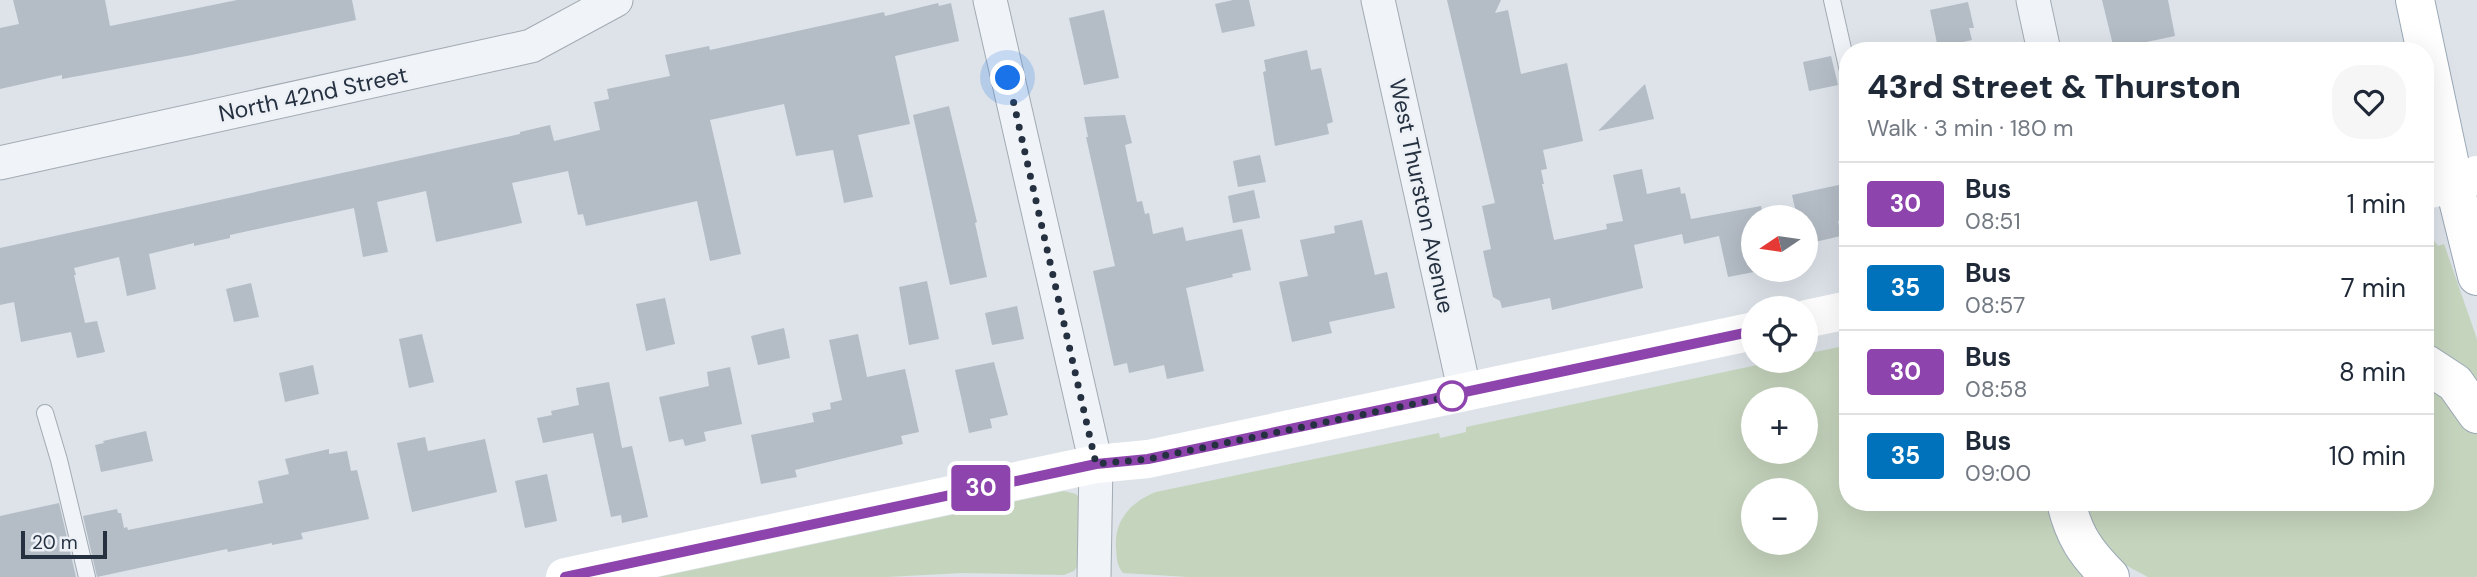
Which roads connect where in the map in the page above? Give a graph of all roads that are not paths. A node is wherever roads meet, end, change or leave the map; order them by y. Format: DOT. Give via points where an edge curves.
graph roads {
  1 [pos="616,0"];
  2 [pos="990,0"];
  3 [pos="1378,0"];
  4 [pos="1832,0"];
  5 [pos="2033,0"];
  6 [pos="2415,0"];
  7 [pos="1841,42"];
  8 [pos="2042,42"];
  9 [pos="2421,42"];
  10 [pos="2434,115"];
  11 [pos="0,163"];
  12 [pos="2452,183"];
  13 [pos="2477,276"];
  14 [pos="1839,312"];
  15 [pos="1818,316"];
  16 [pos="1741,334"];
  17 [pos="2434,369"];
  18 [pos="1465,393"];
  19 [pos="45,413"];
  20 [pos="2477,414"];
  21 [pos="1096,464"];
  22 [pos="2068,511"];
  23 [pos="87,577"];
  24 [pos="565,577"];
  25 [pos="1094,577"];
  26 [pos="2110,577"];
  1 -- 11 [label="street, North 42nd Street" via="531,46"];
  2 -- 21 [label="street"];
  3 -- 18 [label="street, West Thurston Avenue"];
  4 -- 7 [label="lane"];
  5 -- 8 [label="street"];
  6 -- 9 [label="street"];
  10 -- 12 [label="street"];
  12 -- 13 [label="street"];
  14 -- 15 [label="street"];
  16 -- 18 [label="street"];
  17 -- 20 [label="street" via="2455,383"];
  18 -- 21 [label="street" via="1148,459"];
  19 -- 23 [label="lane"];
  21 -- 24 [label="street"];
  21 -- 25 [label="street"];
  22 -- 26 [label="street" via="2075,535"];
}
